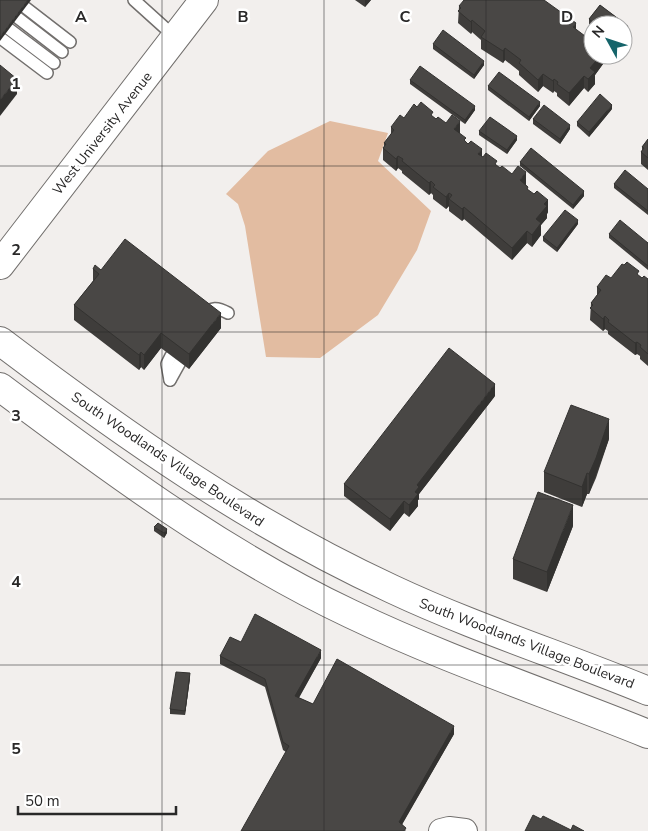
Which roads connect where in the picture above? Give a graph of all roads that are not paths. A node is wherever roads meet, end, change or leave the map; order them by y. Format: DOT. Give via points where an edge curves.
graph roads {
  1 [pos="134,0"];
  2 [pos="204,0"];
  3 [pos="26,8"];
  4 [pos="18,18"];
  5 [pos="10,29"];
  6 [pos="175,37"];
  7 [pos="2,39"];
  8 [pos="70,42"];
  9 [pos="62,52"];
  10 [pos="54,63"];
  11 [pos="47,73"];
  12 [pos="0,265"];
  13 [pos="0,341"];
  14 [pos="0,387"];
  15 [pos="648,691"];
  16 [pos="648,734"];
  17 [pos="441,831"];
  18 [pos="465,831"];
  1 -- 6 [label="lane"];
  2 -- 6 [label="street, West University Avenue"];
  3 -- 8 [label="lane"];
  4 -- 9 [label="lane"];
  5 -- 10 [label="lane"];
  6 -- 12 [label="street, West University Avenue"];
  7 -- 11 [label="lane"];
  13 -- 15 [label="street, South Woodlands Village Boulevard" via="116,427 269,527 392,590"];
  14 -- 16 [label="street" via="168,510 294,585 400,636"];
  17 -- 18 [label="street"];
}
